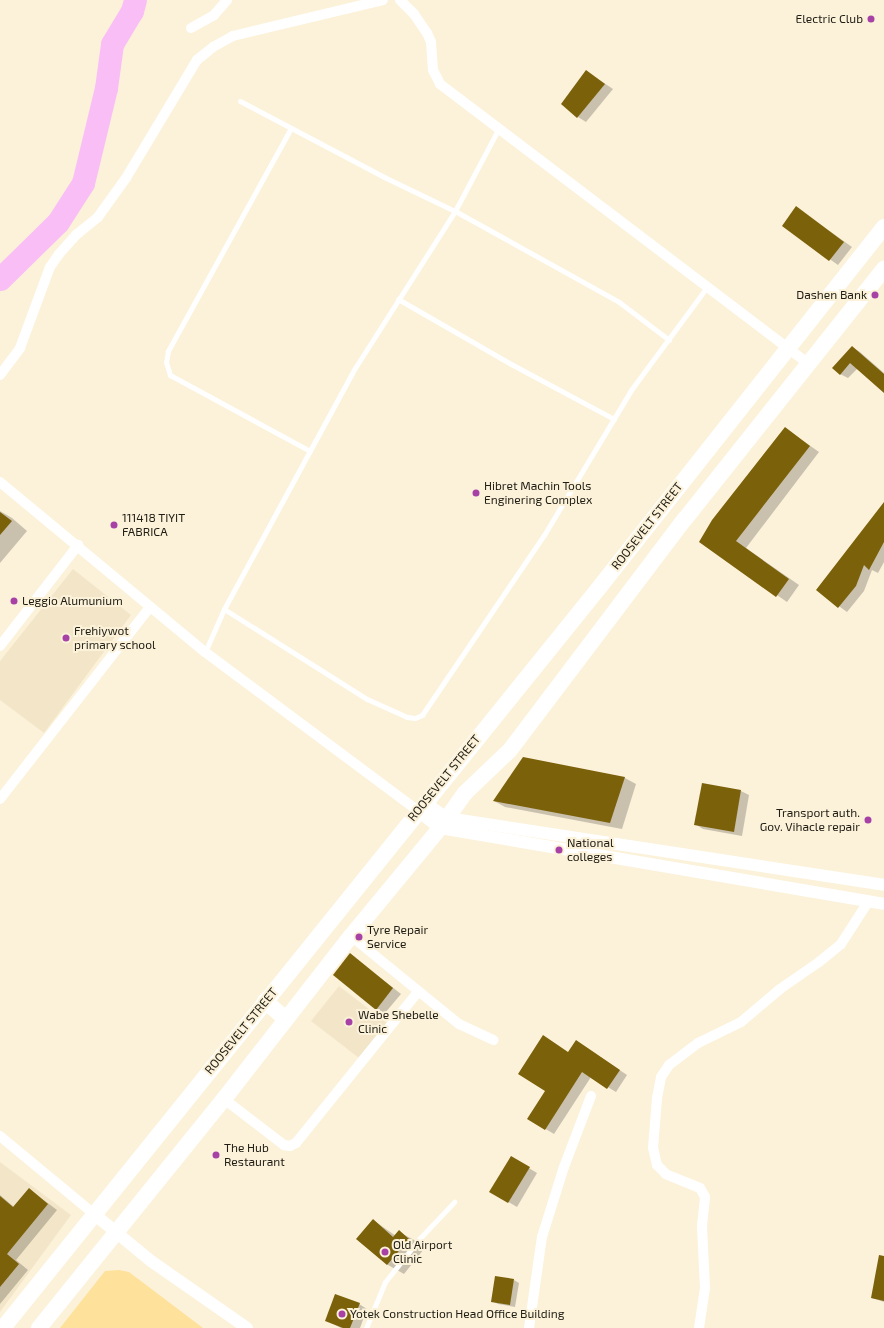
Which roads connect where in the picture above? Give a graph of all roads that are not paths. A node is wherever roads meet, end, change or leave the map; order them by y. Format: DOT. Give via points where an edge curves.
graph roads {
  1 [pos="227,0"];
  2 [pos="383,0"];
  3 [pos="400,0"];
  4 [pos="191,28"];
  5 [pos="240,101"];
  6 [pos="291,128"];
  7 [pos="499,128"];
  8 [pos="456,211"];
  9 [pos="884,227"];
  10 [pos="884,269"];
  11 [pos="707,287"];
  12 [pos="398,299"];
  13 [pos="669,340"];
  14 [pos="787,349"];
  15 [pos="808,364"];
  16 [pos="0,375"];
  17 [pos="614,419"];
  18 [pos="310,451"];
  19 [pos="0,482"];
  20 [pos="78,546"];
  21 [pos="150,607"];
  22 [pos="224,609"];
  23 [pos="0,646"];
  24 [pos="205,652"];
  25 [pos="0,799"];
  26 [pos="421,807"];
  27 [pos="443,823"];
  28 [pos="884,885"];
  29 [pos="868,902"];
  30 [pos="884,904"];
  31 [pos="351,936"];
  32 [pos="418,992"];
  33 [pos="265,1001"];
  34 [pos="286,1019"];
  35 [pos="493,1040"];
  36 [pos="591,1096"];
  37 [pos="224,1099"];
  38 [pos="0,1136"];
  39 [pos="454,1202"];
  40 [pos="94,1214"];
  41 [pos="116,1232"];
  42 [pos="3,1328"];
  43 [pos="39,1328"];
  44 [pos="247,1328"];
  45 [pos="366,1328"];
  46 [pos="529,1328"];
  47 [pos="699,1328"];
  1 -- 4 [label="street" via="214,15"];
  2 -- 16 [label="street" via="233,36 197,60 126,178 98,217 76,235 50,267 20,348"];
  3 -- 7 [label="street" via="427,33 431,42 434,70 440,84"];
  5 -- 6 [label="lane"];
  6 -- 8 [label="lane"];
  6 -- 18 [label="lane" via="168,351 166,362 170,375"];
  7 -- 8 [label="lane"];
  7 -- 11 [label="street"];
  8 -- 12 [label="lane"];
  8 -- 13 [label="lane" via="619,302"];
  9 -- 14 [label="main road, ROOSEVELT STREET"];
  10 -- 15 [label="main road"];
  11 -- 13 [label="lane"];
  11 -- 14 [label="street"];
  12 -- 17 [label="lane"];
  12 -- 18 [label="lane" via="355,368"];
  13 -- 17 [label="lane" via="631,390"];
  14 -- 15 [label="street"];
  14 -- 26 [label="main road, ROOSEVELT STREET" via="602,584"];
  15 -- 27 [label="main road" via="670,538 510,750 465,793"];
  17 -- 22 [label="lane" via="544,535 422,716 407,717 367,699"];
  18 -- 22 [label="lane"];
  19 -- 20 [label="street"];
  20 -- 21 [label="street"];
  20 -- 23 [label="street"];
  21 -- 24 [label="street"];
  21 -- 25 [label="street"];
  22 -- 24 [label="lane"];
  24 -- 26 [label="street"];
  26 -- 27 [label="street"];
  26 -- 33 [label="main road, ROOSEVELT STREET"];
  27 -- 28 [label="street"];
  27 -- 29 [label="street"];
  27 -- 31 [label="main road"];
  29 -- 30 [label="street"];
  29 -- 47 [label="street" via="841,944 780,989 741,1022 698,1043 669,1066 661,1077 653,1148 657,1165 666,1174 700,1188 705,1197 702,1226 705,1288"];
  31 -- 32 [label="street"];
  31 -- 34 [label="main road"];
  32 -- 35 [label="street" via="459,1024"];
  32 -- 37 [label="street" via="296,1143 284,1145"];
  33 -- 34 [label="main road"];
  33 -- 40 [label="main road, ROOSEVELT STREET"];
  34 -- 37 [label="main road"];
  36 -- 46 [label="street" via="564,1167 542,1236"];
  37 -- 41 [label="main road"];
  38 -- 40 [label="street"];
  39 -- 45 [label="lane" via="420,1238 385,1282"];
  40 -- 41 [label="street"];
  40 -- 42 [label="main road, ROOSEVELT STREET"];
  41 -- 43 [label="main road"];
  41 -- 44 [label="street" via="151,1261"];
}
